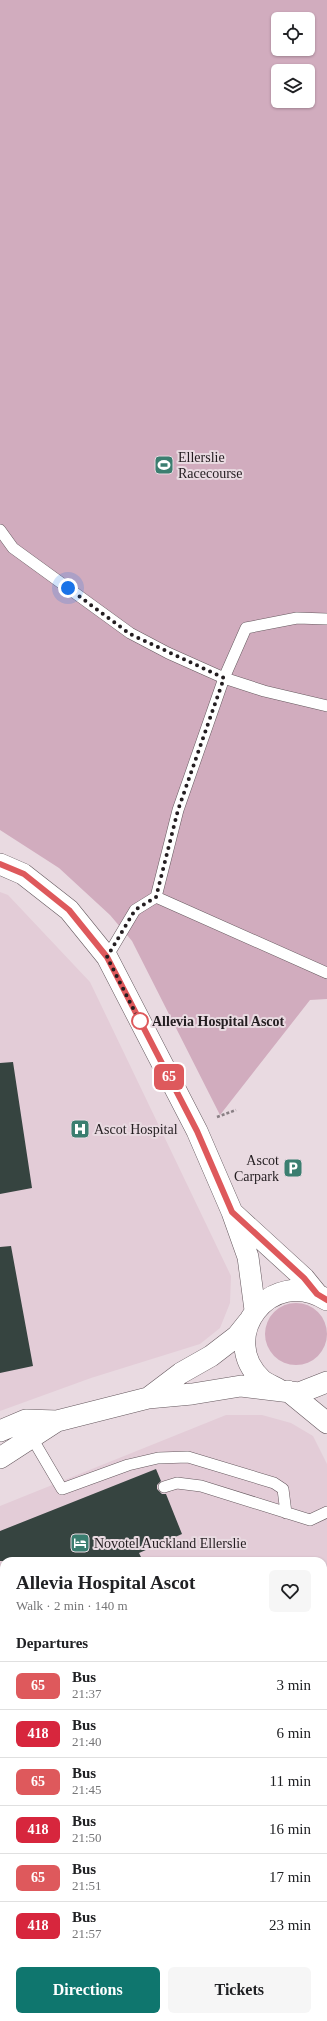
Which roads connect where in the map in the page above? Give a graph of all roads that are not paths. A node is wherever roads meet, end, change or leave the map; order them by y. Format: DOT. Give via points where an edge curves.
graph roads {
  1 [pos="0,530"];
  2 [pos="327,619"];
  3 [pos="224,678"];
  4 [pos="327,706"];
  5 [pos="0,864"];
  6 [pos="156,897"];
  7 [pos="107,957"];
  8 [pos="327,973"];
  9 [pos="232,1212"];
  10 [pos="324,1298"];
  11 [pos="252,1315"];
  12 [pos="327,1382"];
  13 [pos="283,1390"];
  14 [pos="148,1398"];
  15 [pos="57,1421"];
  16 [pos="327,1423"];
  17 [pos="0,1431"];
  18 [pos="32,1438"];
  19 [pos="0,1458"];
  20 [pos="164,1487"];
  21 [pos="286,1512"];
  22 [pos="327,1512"];
  1 -- 3 [label="lane" via="13,548 130,634"];
  2 -- 3 [label="lane" via="297,618 246,628"];
  3 -- 4 [label="lane" via="264,691"];
  3 -- 6 [label="lane" via="178,810"];
  5 -- 7 [label="street" via="24,874 69,910"];
  6 -- 7 [label="lane" via="135,910"];
  6 -- 8 [label="lane"];
  7 -- 9 [label="street" via="197,1131"];
  9 -- 10 [label="street"];
  9 -- 11 [label="street" via="248,1257"];
  10 -- 11 [label="street" via="300,1289 283,1291 274,1294"];
  11 -- 13 [label="street" via="245,1338 246,1354 254,1370 263,1380"];
  11 -- 14 [label="street" via="237,1336"];
  12 -- 13 [label="street" via="299,1392"];
  13 -- 14 [label="street" via="241,1386"];
  13 -- 16 [label="street"];
  14 -- 15 [label="street"];
  15 -- 17 [label="street" via="26,1420"];
  15 -- 18 [label="street"];
  18 -- 19 [label="street"];
  18 -- 21 [label="lane" via="62,1489 128,1465 158,1458 188,1456 274,1483 283,1489"];
  20 -- 21 [label="lane" via="177,1483 201,1486"];
  21 -- 22 [label="lane" via="310,1520"];
}
